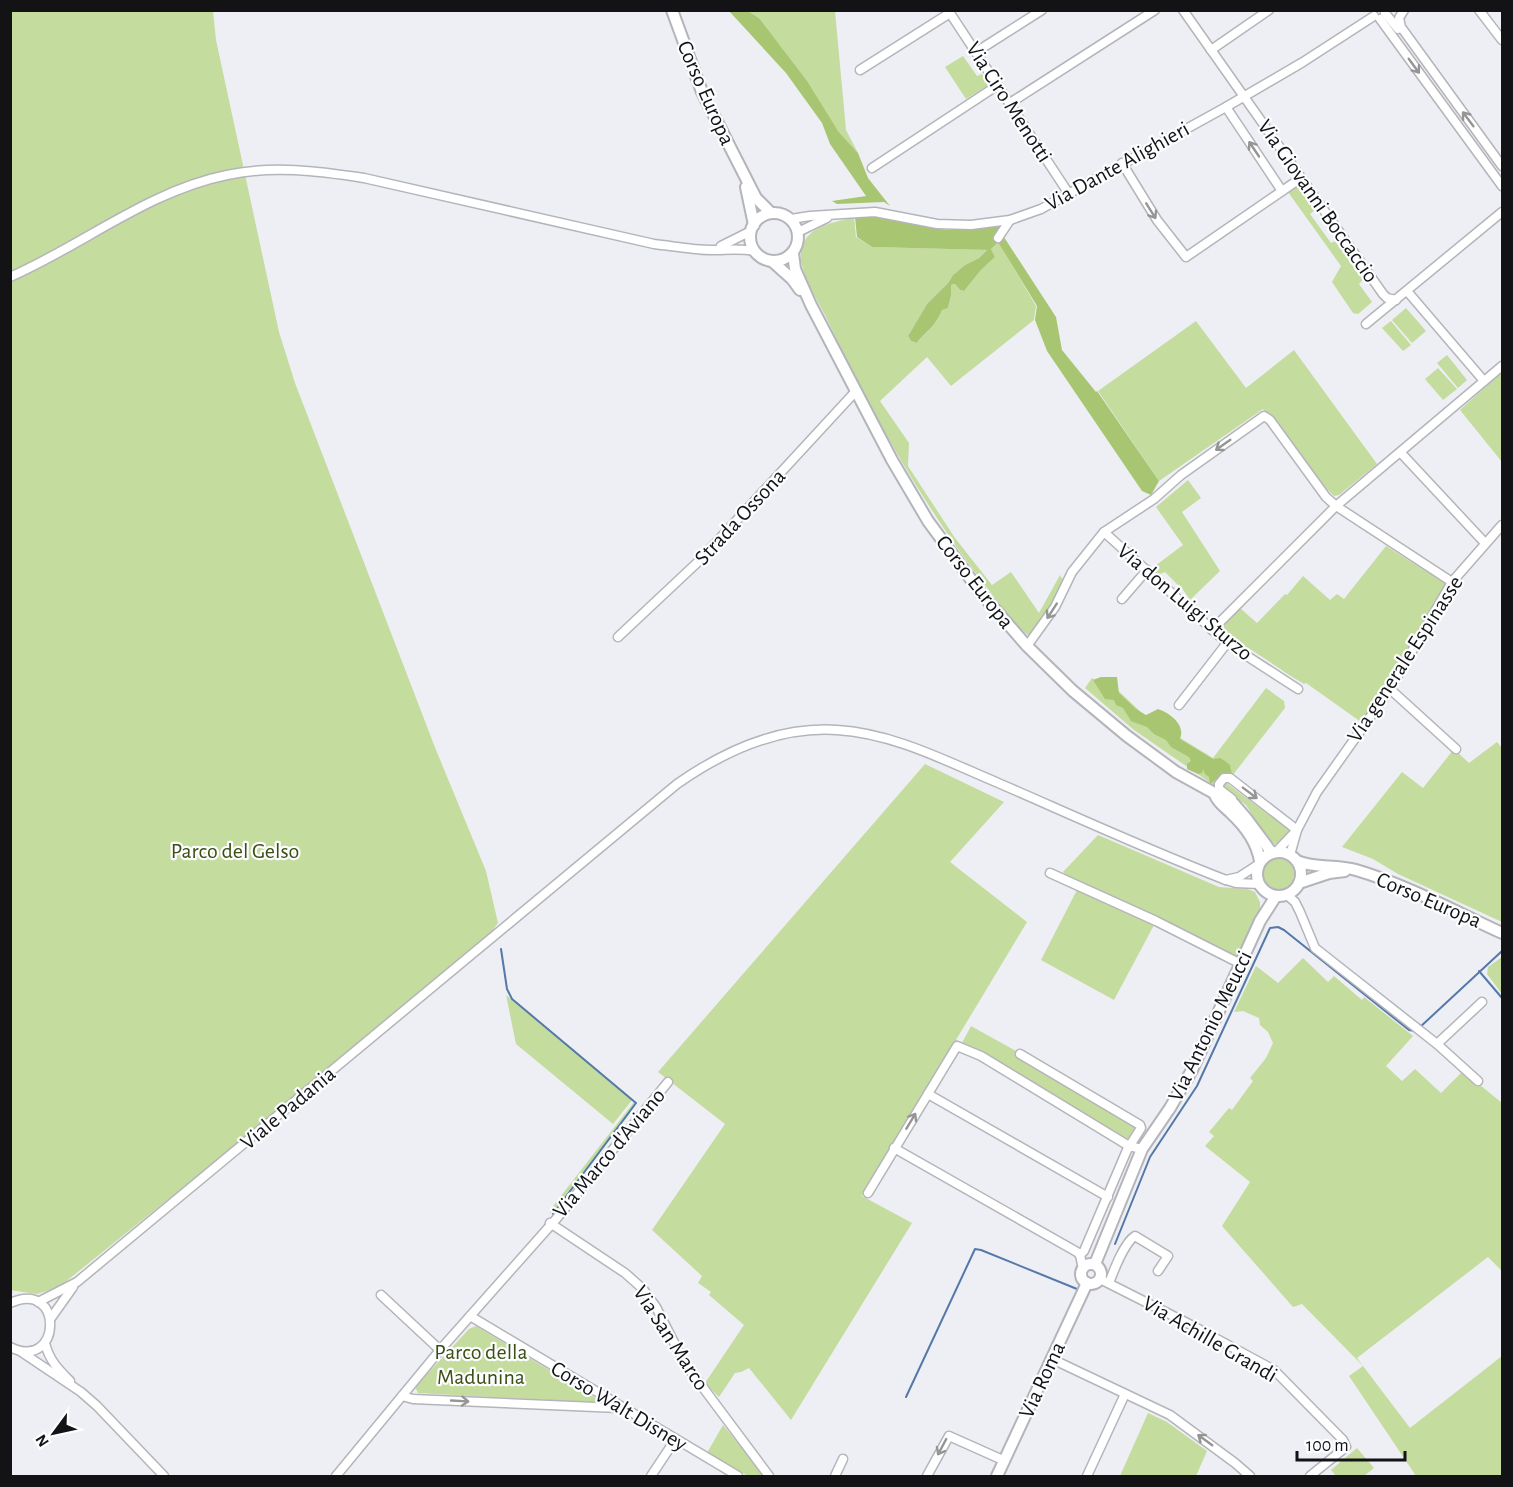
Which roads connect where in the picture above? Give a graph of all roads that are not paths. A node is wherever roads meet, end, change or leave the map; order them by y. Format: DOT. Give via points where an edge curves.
graph roads {
  1 [pos="672,10"];
  2 [pos="1042,10"];
  3 [pos="1155,10"];
  4 [pos="1183,10"];
  5 [pos="1269,10"];
  6 [pos="1404,10"];
  7 [pos="1479,10"];
  8 [pos="949,12"];
  9 [pos="1379,12"];
  10 [pos="1503,40"];
  11 [pos="1411,42"];
  12 [pos="1211,50"];
  13 [pos="976,52"];
  14 [pos="860,70"];
  15 [pos="1440,81"];
  16 [pos="998,85"];
  17 [pos="1431,88"];
  18 [pos="1244,97"];
  19 [pos="1010,104"];
  20 [pos="1226,107"];
  21 [pos="1483,138"];
  22 [pos="1473,146"];
  23 [pos="1122,163"];
  24 [pos="1503,166"];
  25 [pos="872,168"];
  26 [pos="743,175"];
  27 [pos="1301,178"];
  28 [pos="1503,186"];
  29 [pos="1282,190"];
  30 [pos="1069,194"];
  31 [pos="1503,212"];
  32 [pos="771,213"];
  33 [pos="834,215"];
  34 [pos="791,219"];
  35 [pos="1010,220"];
  36 [pos="752,228"];
  37 [pos="798,232"];
  38 [pos="998,238"];
  39 [pos="712,250"];
  40 [pos="754,251"];
  41 [pos="793,253"];
  42 [pos="773,262"];
  43 [pos="10,277"];
  44 [pos="1407,291"];
  45 [pos="1396,300"];
  46 [pos="811,305"];
  47 [pos="1366,324"];
  48 [pos="1503,366"];
  49 [pos="1484,381"];
  50 [pos="855,391"];
  51 [pos="1401,453"];
  52 [pos="1336,506"];
  53 [pos="1503,525"];
  54 [pos="1104,532"];
  55 [pos="1485,543"];
  56 [pos="1147,570"];
  57 [pos="1452,582"];
  58 [pos="1122,598"];
  59 [pos="1212,630"];
  60 [pos="618,637"];
  61 [pos="1227,643"];
  62 [pos="1027,646"];
  63 [pos="1298,689"];
  64 [pos="1390,689"];
  65 [pos="1179,705"];
  66 [pos="1456,749"];
  67 [pos="1215,795"];
  68 [pos="1256,830"];
  69 [pos="1297,830"];
  70 [pos="1274,852"];
  71 [pos="1294,858"];
  72 [pos="1259,863"];
  73 [pos="1355,870"];
  74 [pos="1050,873"];
  75 [pos="1226,880"];
  76 [pos="1299,883"];
  77 [pos="1259,886"];
  78 [pos="1281,896"];
  79 [pos="1260,921"];
  80 [pos="1503,933"];
  81 [pos="1241,964"];
  82 [pos="1482,1002"];
  83 [pos="1437,1044"];
  84 [pos="1020,1054"];
  85 [pos="1478,1081"];
  86 [pos="668,1082"];
  87 [pos="928,1094"];
  88 [pos="1129,1146"];
  89 [pos="894,1149"];
  90 [pos="1142,1149"];
  91 [pos="868,1194"];
  92 [pos="1108,1197"];
  93 [pos="550,1223"];
  94 [pos="1080,1255"];
  95 [pos="1095,1264"];
  96 [pos="1083,1269"];
  97 [pos="1158,1271"];
  98 [pos="1105,1281"];
  99 [pos="77,1282"];
  100 [pos="1087,1283"];
  101 [pos="10,1295"];
  102 [pos="381,1295"];
  103 [pos="20,1299"];
  104 [pos="38,1302"];
  105 [pos="10,1303"];
  106 [pos="470,1316"];
  107 [pos="51,1318"];
  108 [pos="45,1343"];
  109 [pos="13,1349"];
  110 [pos="440,1350"];
  111 [pos="1052,1359"];
  112 [pos="81,1392"];
  113 [pos="1125,1394"];
  114 [pos="402,1396"];
  115 [pos="622,1409"];
  116 [pos="675,1440"];
  117 [pos="843,1459"];
  118 [pos="1005,1461"];
  119 [pos="164,1476"];
  120 [pos="336,1476"];
  121 [pos="651,1476"];
  122 [pos="738,1476"];
  123 [pos="769,1476"];
  124 [pos="835,1476"];
  125 [pos="927,1476"];
  126 [pos="997,1476"];
  127 [pos="1087,1476"];
  128 [pos="1250,1476"];
  129 [pos="1310,1476"];
  1 -- 26 [label="main road, Corso Europa" via="702,92"];
  2 -- 13 [label="street"];
  3 -- 19 [label="street"];
  4 -- 12 [label="street, Via Giovanni Boccaccio"];
  5 -- 12 [label="street"];
  6 -- 11 [label="street" via="1398,21"];
  7 -- 10 [label="street"];
  8 -- 13 [label="street, Via Ciro Menotti"];
  8 -- 14 [label="street"];
  9 -- 11 [label="street"];
  9 -- 17 [label="street, one-way"];
  9 -- 18 [label="street, Via Dante Alighieri"];
  11 -- 15 [label="street"];
  12 -- 18 [label="street, Via Giovanni Boccaccio"];
  13 -- 16 [label="street, Via Ciro Menotti"];
  15 -- 17 [label="street"];
  21 -- 15 [label="street, one-way"];
  16 -- 19 [label="street, Via Ciro Menotti"];
  16 -- 25 [label="street"];
  17 -- 22 [label="street"];
  18 -- 20 [label="street, Via Dante Alighieri"];
  18 -- 27 [label="street, Via Giovanni Boccaccio"];
  19 -- 30 [label="street, Via Ciro Menotti"];
  20 -- 23 [label="street, Via Dante Alighieri"];
  29 -- 20 [label="street, one-way"];
  21 -- 22 [label="street"];
  21 -- 24 [label="street"];
  22 -- 28 [label="street"];
  23 -- 29 [label="street, one-way" via="1157,220 1186,257"];
  23 -- 30 [label="street, Via Dante Alighieri"];
  26 -- 32 [label="main road, Corso Europa" via="756,198"];
  26 -- 36 [label="main road, Corso Europa"];
  27 -- 29 [label="street"];
  27 -- 45 [label="street, Via Giovanni Boccaccio" via="1383,294"];
  30 -- 35 [label="street, Via Dante Alighieri"];
  31 -- 44 [label="street"];
  32 -- 34 [label="main road"];
  32 -- 36 [label="main road"];
  33 -- 34 [label="street, Via Dante Alighieri"];
  33 -- 35 [label="street, Via Dante Alighieri" via="875,212 957,225"];
  33 -- 37 [label="street, Via Dante Alighieri"];
  34 -- 37 [label="main road"];
  35 -- 38 [label="street"];
  36 -- 39 [label="street"];
  36 -- 40 [label="main road"];
  37 -- 41 [label="main road"];
  39 -- 40 [label="street"];
  39 -- 43 [label="street" via="654,243 364,178 318,171 258,170 226,175 162,197"];
  40 -- 42 [label="main road"];
  41 -- 42 [label="main road"];
  41 -- 46 [label="main road, Corso Europa" via="795,269"];
  42 -- 46 [label="main road, Corso Europa"];
  44 -- 45 [label="street"];
  44 -- 49 [label="street"];
  45 -- 47 [label="street"];
  46 -- 50 [label="main road, Corso Europa"];
  48 -- 49 [label="street"];
  49 -- 51 [label="street"];
  50 -- 60 [label="street, Strada Ossona" via="700,560"];
  50 -- 62 [label="main road, Corso Europa" via="928,521 981,593"];
  51 -- 52 [label="street"];
  51 -- 55 [label="street"];
  52 -- 54 [label="street, one-way" via="1264,416"];
  52 -- 57 [label="street"];
  52 -- 59 [label="street"];
  53 -- 55 [label="street, Via generale Espinasse"];
  54 -- 56 [label="street, Via don Luigi Sturzo"];
  54 -- 62 [label="street, one-way" via="1072,572 1056,607"];
  55 -- 57 [label="street, Via generale Espinasse"];
  56 -- 58 [label="street"];
  56 -- 59 [label="street, Via don Luigi Sturzo"];
  57 -- 64 [label="street, Via generale Espinasse"];
  59 -- 61 [label="street, Via don Luigi Sturzo"];
  61 -- 63 [label="street, Via don Luigi Sturzo"];
  61 -- 65 [label="street"];
  62 -- 67 [label="main road, Corso Europa" via="1127,736"];
  64 -- 66 [label="street"];
  64 -- 69 [label="street, Via generale Espinasse" via="1317,792"];
  67 -- 68 [label="main road, Corso Europa" via="1234,804"];
  67 -- 72 [label="main road, Corso Europa" via="1248,833 1256,846"];
  68 -- 69 [label="street, one-way" via="1245,808 1219,789 1224,778 1230,778"];
  68 -- 70 [label="main road, Corso Europa"];
  69 -- 70 [label="street, Via generale Espinasse"];
  69 -- 71 [label="street, Via generale Espinasse"];
  70 -- 71 [label="main road"];
  70 -- 72 [label="main road"];
  71 -- 73 [label="main road, Corso Europa" via="1306,865 1336,865"];
  71 -- 76 [label="main road" via="1300,868"];
  72 -- 75 [label="street" via="1239,877"];
  72 -- 77 [label="main road"];
  73 -- 76 [label="main road, Corso Europa"];
  73 -- 80 [label="main road, Corso Europa"];
  74 -- 81 [label="street"];
  75 -- 77 [label="street"];
  75 -- 99 [label="street, Viale Padania" via="934,755 879,737 837,730 763,739 704,765 677,784"];
  76 -- 78 [label="main road"];
  77 -- 78 [label="main road" via="1264,892"];
  77 -- 79 [label="main road, Via Antonio Meucci" via="1263,903"];
  78 -- 79 [label="main road, Via Antonio Meucci"];
  78 -- 83 [label="street" via="1295,902 1315,948"];
  79 -- 81 [label="main road, Via Antonio Meucci"];
  81 -- 90 [label="main road, Via Antonio Meucci" via="1192,1070"];
  82 -- 83 [label="street"];
  83 -- 85 [label="street"];
  84 -- 88 [label="street" via="1140,1125"];
  86 -- 93 [label="street, Via Marco d'Aviano"];
  87 -- 88 [label="street" via="957,1046 981,1056"];
  89 -- 87 [label="street, one-way"];
  87 -- 92 [label="street"];
  88 -- 90 [label="street"];
  88 -- 92 [label="street"];
  89 -- 91 [label="street"];
  89 -- 94 [label="street"];
  90 -- 95 [label="main road, Via Antonio Meucci"];
  92 -- 94 [label="street"];
  93 -- 106 [label="street, Via Marco d'Aviano"];
  93 -- 123 [label="street, Via San Marco" via="644,1289 684,1362"];
  94 -- 96 [label="street"];
  95 -- 96 [label="main road"];
  95 -- 98 [label="main road"];
  96 -- 100 [label="main road" via="1081,1275"];
  97 -- 98 [label="street, Via Achille Grandi" via="1168,1256 1135,1236"];
  98 -- 100 [label="main road"];
  98 -- 129 [label="street, Via Achille Grandi" via="1274,1370 1346,1447"];
  99 -- 104 [label="street, Viale Padania"];
  99 -- 107 [label="street, Viale Padania"];
  100 -- 111 [label="main road, Via Roma"];
  101 -- 103 [label="street"];
  102 -- 110 [label="street"];
  103 -- 104 [label="street"];
  103 -- 105 [label="street"];
  104 -- 107 [label="street"];
  106 -- 110 [label="street, Via Marco d'Aviano"];
  106 -- 115 [label="street, Corso Walt Disney"];
  107 -- 108 [label="street"];
  108 -- 109 [label="street" via="29,1352"];
  108 -- 112 [label="street" via="52,1363"];
  109 -- 112 [label="street"];
  110 -- 114 [label="street, Via Marco d'Aviano"];
  111 -- 113 [label="street"];
  111 -- 118 [label="main road, Via Roma"];
  112 -- 119 [label="street"];
  113 -- 127 [label="street"];
  128 -- 113 [label="street, one-way" via="1170,1415"];
  114 -- 115 [label="street, one-way"];
  114 -- 120 [label="street, Via Marco d'Aviano"];
  115 -- 116 [label="street, Corso Walt Disney"];
  116 -- 121 [label="street"];
  116 -- 122 [label="street, Corso Walt Disney"];
  117 -- 124 [label="street"];
  118 -- 125 [label="street, one-way" via="949,1436"];
  118 -- 126 [label="main road, Via Roma"];
}
